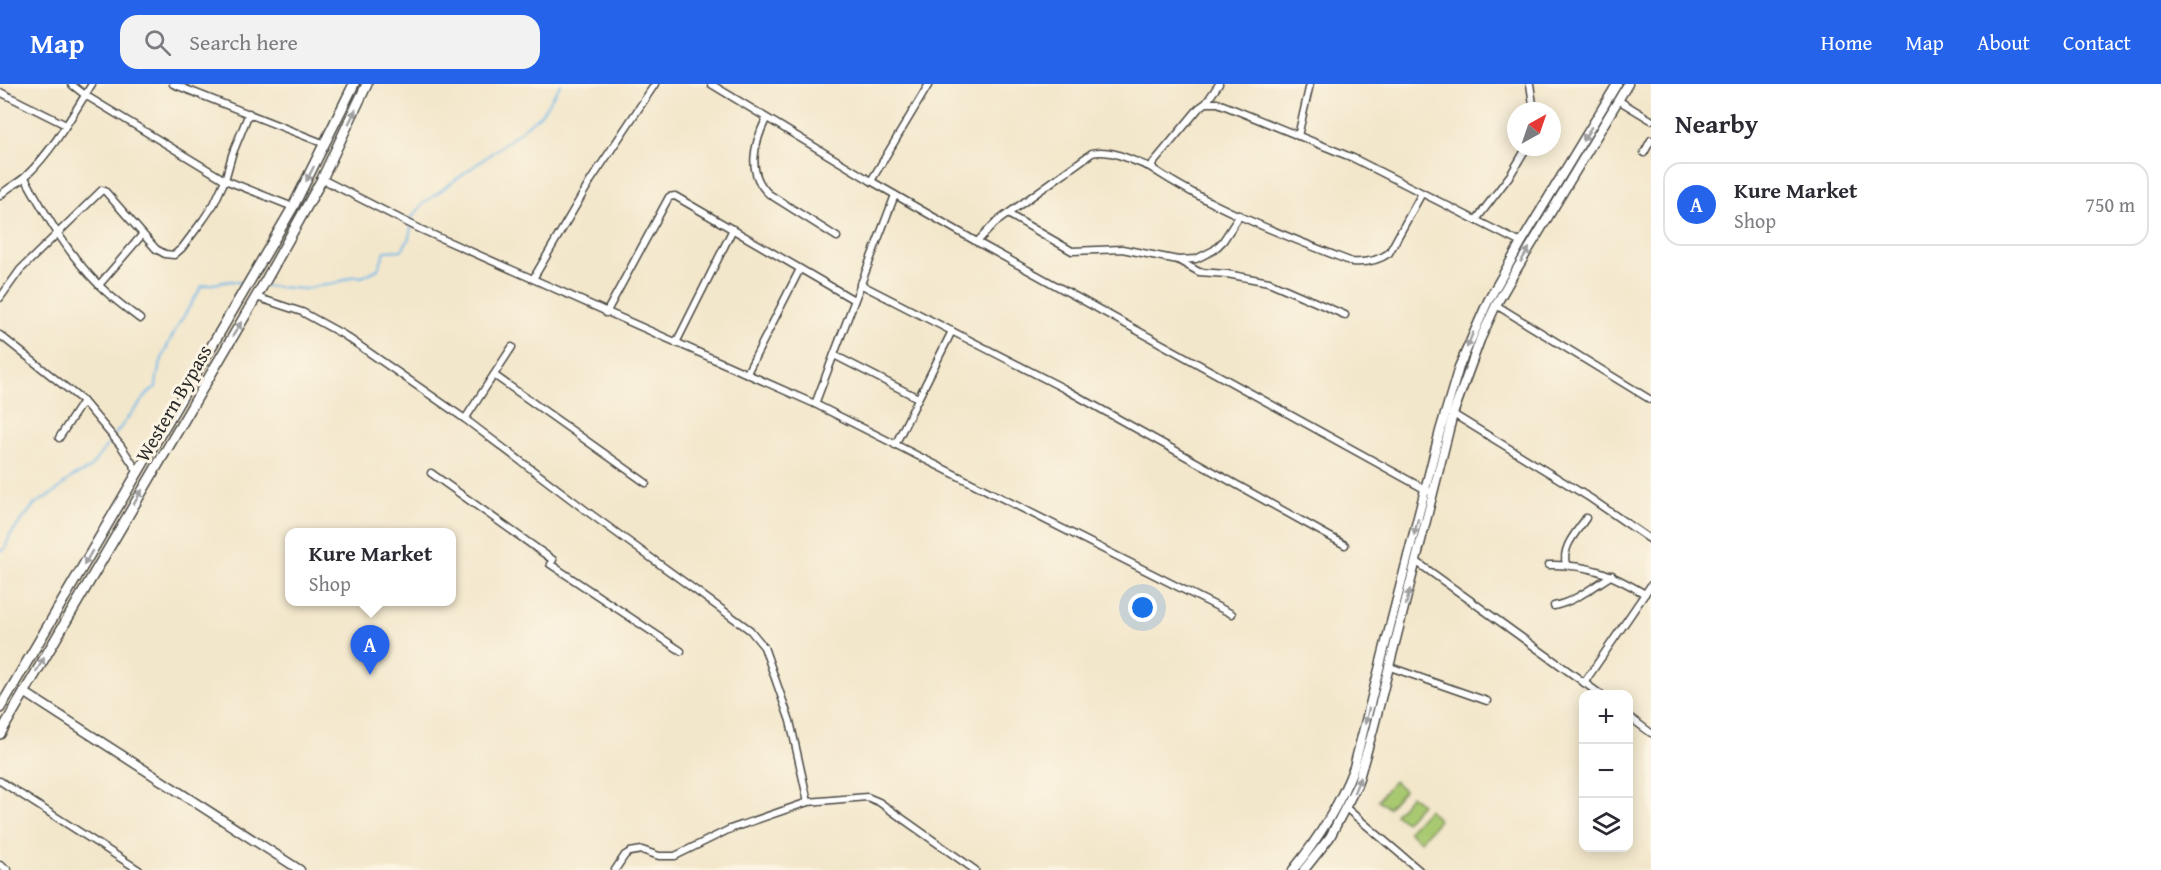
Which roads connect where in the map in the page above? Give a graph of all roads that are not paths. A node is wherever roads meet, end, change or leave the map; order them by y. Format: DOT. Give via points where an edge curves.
graph roads {
  1 [pos="71,84"];
  2 [pos="92,84"];
  3 [pos="173,84"];
  4 [pos="354,84"];
  5 [pos="367,84"];
  6 [pos="655,84"];
  7 [pos="711,84"];
  8 [pos="929,84"];
  9 [pos="1219,84"];
  10 [pos="1310,84"];
  11 [pos="1530,84"];
  12 [pos="1617,84"];
  13 [pos="1628,84"];
  14 [pos="0,92"];
  15 [pos="85,95"];
  16 [pos="1618,100"];
  17 [pos="1533,102"];
  18 [pos="1206,104"];
  19 [pos="249,113"];
  20 [pos="766,119"];
  21 [pos="1651,120"];
  22 [pos="66,125"];
  23 [pos="1298,135"];
  24 [pos="1651,140"];
  25 [pos="326,144"];
  26 [pos="1644,153"];
  27 [pos="1522,156"];
  28 [pos="1150,167"];
  29 [pos="25,178"];
  30 [pos="322,179"];
  31 [pos="225,180"];
  32 [pos="871,181"];
  33 [pos="3,188"];
  34 [pos="1422,193"];
  35 [pos="895,195"];
  36 [pos="0,196"];
  37 [pos="293,207"];
  38 [pos="1008,214"];
  39 [pos="1240,215"];
  40 [pos="1476,220"];
  41 [pos="733,229"];
  42 [pos="57,234"];
  43 [pos="142,235"];
  44 [pos="837,237"];
  45 [pos="977,242"];
  46 [pos="1521,243"];
  47 [pos="1178,260"];
  48 [pos="800,269"];
  49 [pos="533,279"];
  50 [pos="860,284"];
  51 [pos="99,285"];
  52 [pos="258,294"];
  53 [pos="0,298"];
  54 [pos="854,300"];
  55 [pos="1496,305"];
  56 [pos="606,313"];
  57 [pos="1344,315"];
  58 [pos="140,320"];
  59 [pos="952,331"];
  60 [pos="0,335"];
  61 [pos="676,343"];
  62 [pos="512,347"];
  63 [pos="834,355"];
  64 [pos="747,373"];
  65 [pos="494,375"];
  66 [pos="918,398"];
  67 [pos="1651,400"];
  68 [pos="83,401"];
  69 [pos="815,404"];
  70 [pos="1453,414"];
  71 [pos="465,419"];
  72 [pos="58,438"];
  73 [pos="895,445"];
  74 [pos="138,472"];
  75 [pos="431,472"];
  76 [pos="646,483"];
  77 [pos="1429,492"];
  78 [pos="1586,518"];
  79 [pos="1651,540"];
  80 [pos="1345,544"];
  81 [pos="1417,562"];
  82 [pos="1566,564"];
  83 [pos="1549,565"];
  84 [pos="1612,575"];
  85 [pos="1651,585"];
  86 [pos="1645,594"];
  87 [pos="1554,606"];
  88 [pos="1232,614"];
  89 [pos="681,651"];
  90 [pos="1390,667"];
  91 [pos="1584,683"];
  92 [pos="1594,690"];
  93 [pos="24,692"];
  94 [pos="1487,701"];
  95 [pos="0,708"];
  96 [pos="1633,719"];
  97 [pos="1651,733"];
  98 [pos="0,734"];
  99 [pos="0,781"];
  100 [pos="808,802"];
  101 [pos="1346,808"];
  102 [pos="0,865"];
  103 [pos="8,870"];
  104 [pos="139,870"];
  105 [pos="300,870"];
  106 [pos="615,870"];
  107 [pos="975,870"];
  108 [pos="1293,870"];
  109 [pos="1304,870"];
  110 [pos="1419,870"];
  1 -- 15 [label="street"];
  2 -- 15 [label="street"];
  3 -- 19 [label="street"];
  4 -- 25 [label="main road, Western Bypass"];
  30 -- 5 [label="main road, Western Bypass, one-way"];
  6 -- 49 [label="street" via="591,180"];
  7 -- 20 [label="street"];
  8 -- 32 [label="street"];
  9 -- 18 [label="street"];
  10 -- 23 [label="street"];
  11 -- 17 [label="street"];
  12 -- 46 [label="main road, one-way"];
  13 -- 16 [label="main road"];
  14 -- 22 [label="street"];
  15 -- 22 [label="street"];
  15 -- 31 [label="street"];
  16 -- 21 [label="street"];
  55 -- 16 [label="main road, one-way"];
  18 -- 23 [label="street" via="1218,103"];
  18 -- 28 [label="street"];
  19 -- 25 [label="street"];
  19 -- 31 [label="street"];
  20 -- 32 [label="street"];
  20 -- 44 [label="street" via="755,146 755,171 761,188"];
  22 -- 29 [label="street"];
  23 -- 34 [label="street"];
  24 -- 26 [label="street"];
  25 -- 37 [label="main road, Western Bypass, one-way"];
  27 -- 40 [label="street"];
  28 -- 38 [label="street" via="1108,152 1092,153"];
  28 -- 39 [label="street" via="1175,184"];
  29 -- 33 [label="street"];
  29 -- 42 [label="street"];
  30 -- 49 [label="street" via="418,228"];
  30 -- 52 [label="main road, Western Bypass"];
  31 -- 37 [label="street"];
  31 -- 43 [label="street" via="214,204 174,255 156,249"];
  32 -- 35 [label="street"];
  33 -- 36 [label="street"];
  34 -- 39 [label="street" via="1389,253 1361,262 1352,262"];
  34 -- 40 [label="street"];
  35 -- 45 [label="street"];
  35 -- 50 [label="street"];
  37 -- 74 [label="main road, Western Bypass"];
  38 -- 45 [label="street"];
  38 -- 47 [label="street" via="1072,251 1122,249"];
  39 -- 47 [label="street" via="1214,250 1196,259"];
  40 -- 46 [label="street"];
  41 -- 48 [label="street"];
  41 -- 56 [label="street" via="677,196 669,197"];
  41 -- 61 [label="street"];
  42 -- 43 [label="street" via="102,190"];
  42 -- 51 [label="street"];
  42 -- 53 [label="street" via="20,270"];
  43 -- 51 [label="street"];
  45 -- 77 [label="street"];
  46 -- 77 [label="main road, one-way" via="1488,301 1459,367 1448,399"];
  47 -- 57 [label="street" via="1199,272 1269,282"];
  48 -- 54 [label="street"];
  48 -- 64 [label="street"];
  49 -- 56 [label="street"];
  50 -- 54 [label="street"];
  50 -- 59 [label="street"];
  51 -- 58 [label="street"];
  52 -- 71 [label="street" via="326,324"];
  93 -- 52 [label="main road, Western Bypass, one-way"];
  54 -- 63 [label="street"];
  55 -- 67 [label="street"];
  55 -- 70 [label="main road"];
  56 -- 61 [label="street"];
  59 -- 66 [label="street"];
  59 -- 80 [label="street"];
  60 -- 68 [label="street"];
  61 -- 64 [label="street"];
  62 -- 65 [label="street"];
  63 -- 66 [label="street"];
  63 -- 69 [label="street"];
  64 -- 69 [label="street"];
  65 -- 71 [label="street"];
  65 -- 76 [label="street"];
  66 -- 73 [label="street"];
  68 -- 72 [label="street"];
  68 -- 74 [label="street"];
  69 -- 73 [label="street"];
  70 -- 77 [label="main road"];
  70 -- 79 [label="street"];
  71 -- 100 [label="street" via="758,637 790,721"];
  73 -- 88 [label="street"];
  74 -- 95 [label="main road, Western Bypass, one-way"];
  75 -- 89 [label="street" via="551,562"];
  77 -- 81 [label="main road"];
  77 -- 108 [label="main road, one-way" via="1354,768 1334,814"];
  78 -- 82 [label="street" via="1565,549"];
  90 -- 81 [label="main road, one-way"];
  81 -- 91 [label="street"];
  82 -- 83 [label="street"];
  82 -- 84 [label="street"];
  84 -- 86 [label="street"];
  84 -- 87 [label="street" via="1569,602"];
  85 -- 86 [label="street"];
  86 -- 91 [label="street"];
  90 -- 94 [label="street"];
  101 -- 90 [label="main road, one-way" via="1358,785"];
  91 -- 92 [label="street"];
  93 -- 98 [label="main road, Western Bypass"];
  93 -- 105 [label="main road"];
  96 -- 97 [label="street"];
  99 -- 104 [label="street"];
  100 -- 106 [label="street" via="730,829 675,856 642,850 630,852"];
  100 -- 107 [label="street" via="873,798"];
  101 -- 109 [label="main road" via="1330,837"];
  101 -- 110 [label="street"];
  102 -- 103 [label="street"];
}
